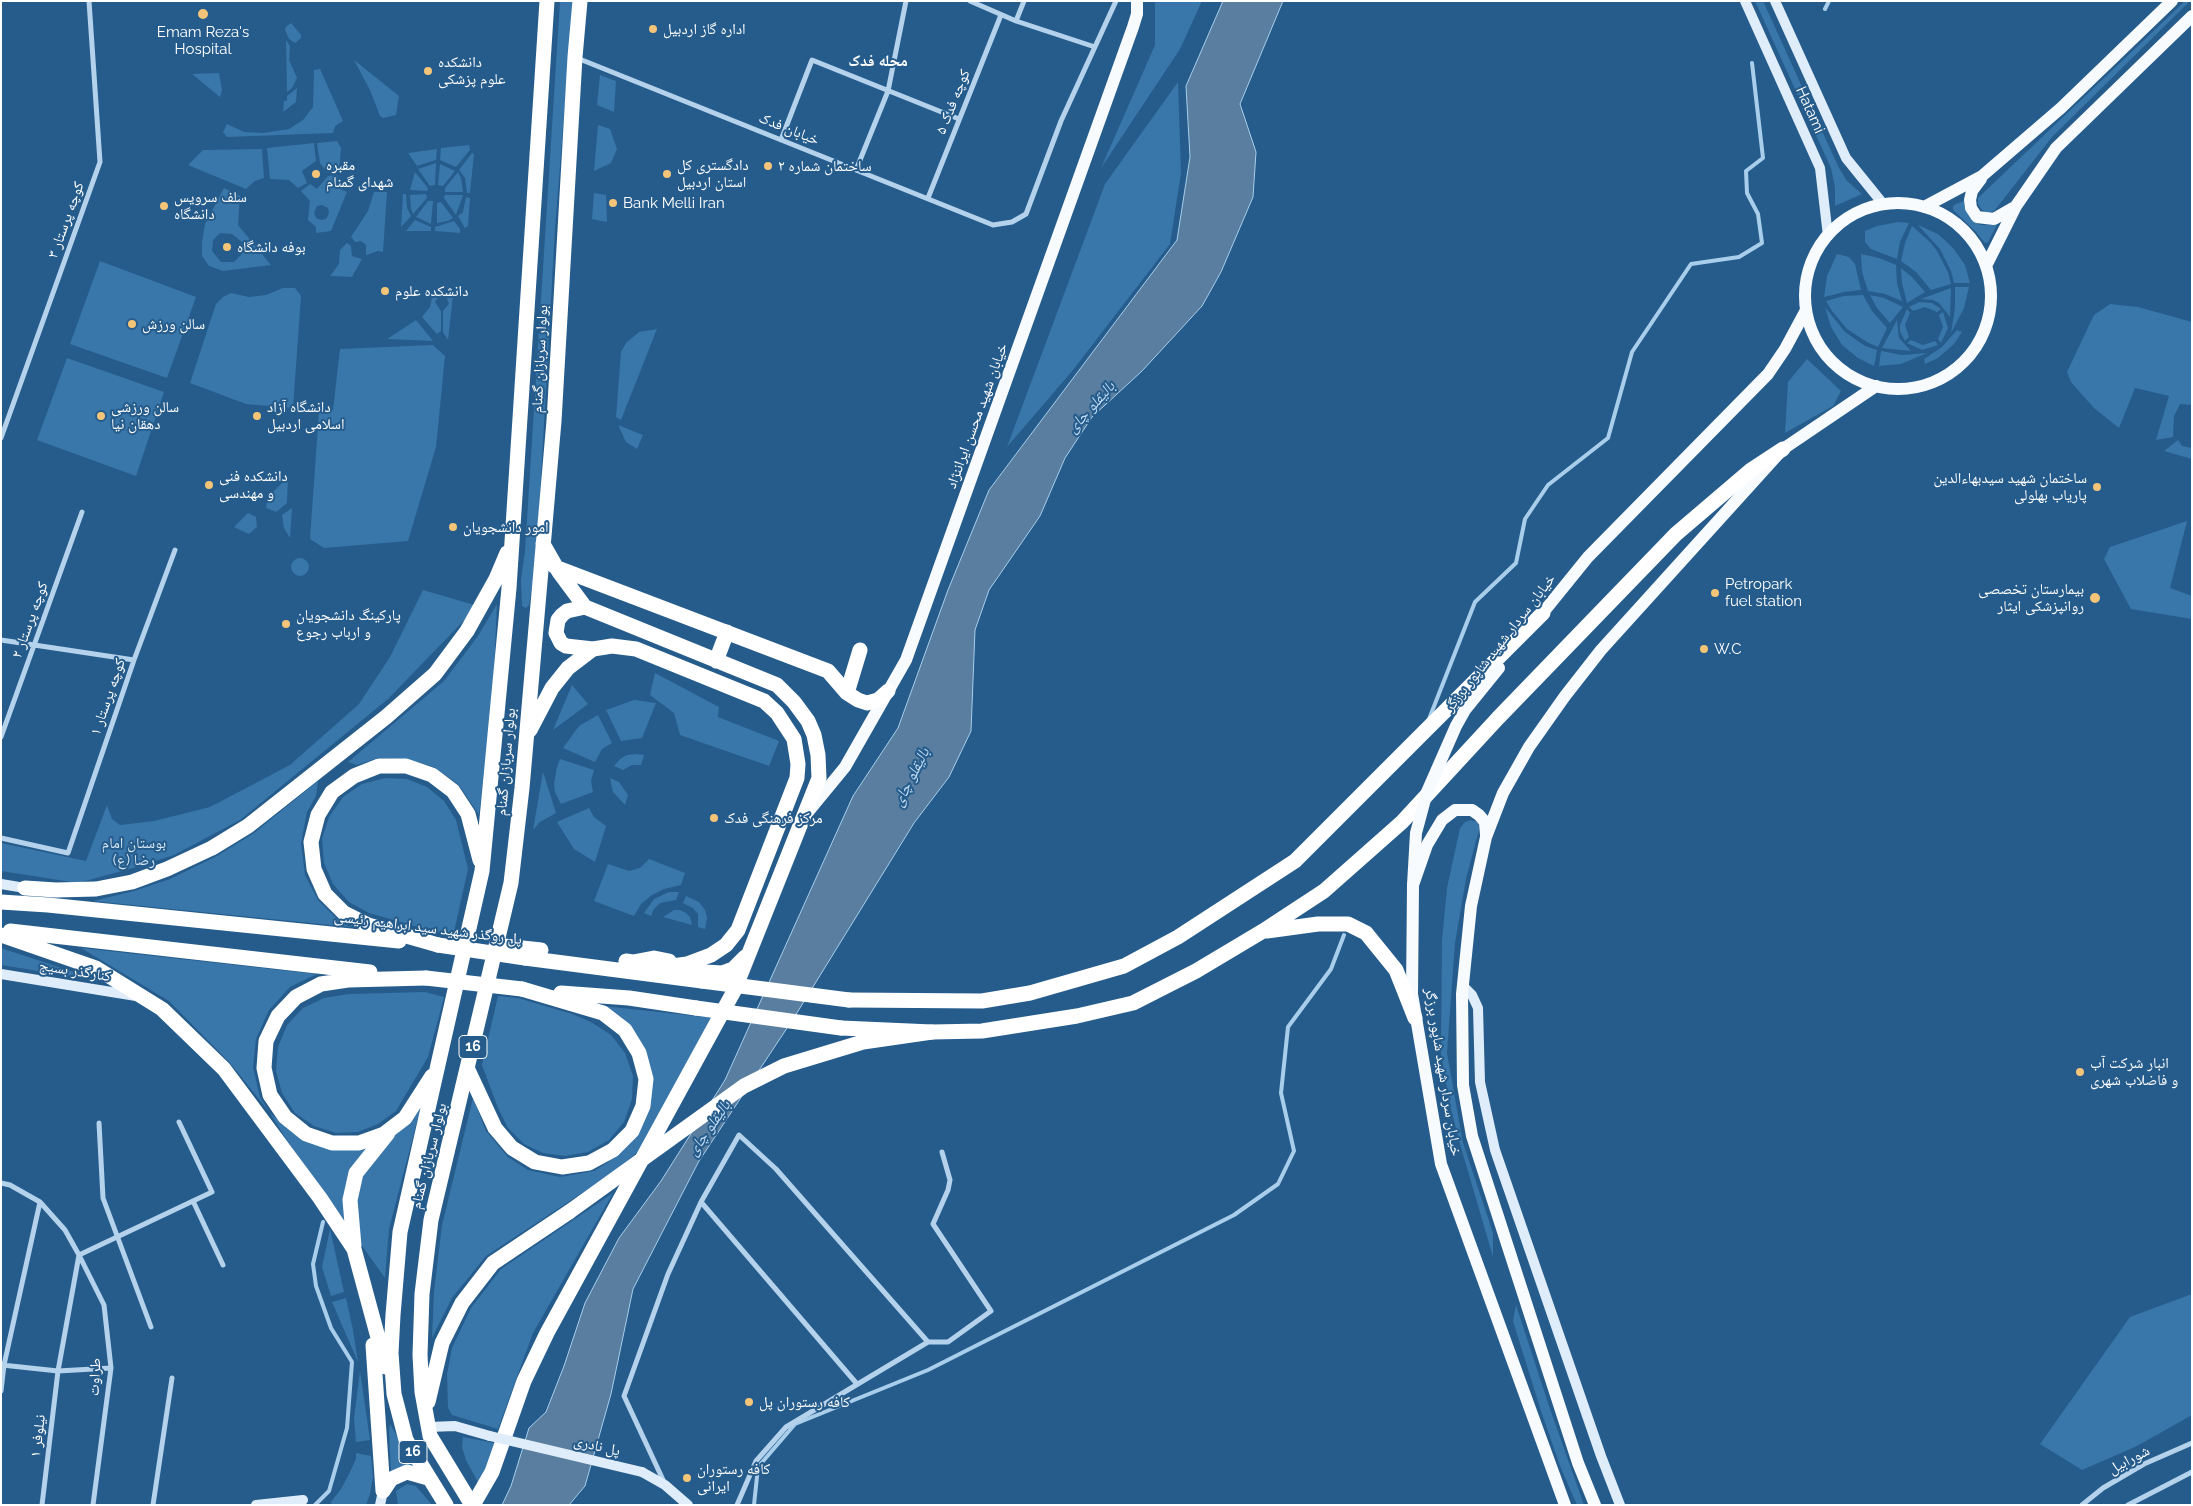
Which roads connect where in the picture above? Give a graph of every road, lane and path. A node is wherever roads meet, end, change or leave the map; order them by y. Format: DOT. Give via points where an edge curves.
graph roads {
  1 [pos="89,1"];
  2 [pos="547,1"];
  3 [pos="580,1"];
  4 [pos="906,1"];
  5 [pos="1024,1"];
  6 [pos="1116,1"];
  7 [pos="1137,1"];
  8 [pos="1745,1"];
  9 [pos="1775,1"];
  10 [pos="2172,1"];
  11 [pos="971,2"];
  12 [pos="1001,15"];
  13 [pos="2192,16"];
  14 [pos="1016,21"];
  15 [pos="1095,47"];
  16 [pos="575,57"];
  17 [pos="888,91"];
  18 [pos="959,118"];
  19 [pos="781,140"];
  20 [pos="856,170"];
  21 [pos="1982,176"];
  22 [pos="928,198"];
  23 [pos="1884,204"];
  24 [pos="2016,206"];
  25 [pos="1924,207"];
  26 [pos="1828,236"];
  27 [pos="1986,266"];
  28 [pos="1806,310"];
  29 [pos="1876,386"];
  30 [pos="1,438"];
  31 [pos="1783,449"];
  32 [pos="82,512"];
  33 [pos="511,544"];
  34 [pos="543,544"];
  35 [pos="175,550"];
  36 [pos="556,567"];
  37 [pos="585,607"];
  38 [pos="1543,613"];
  39 [pos="727,632"];
  40 [pos="1,640"];
  41 [pos="35,644"];
  42 [pos="593,649"];
  43 [pos="860,650"];
  44 [pos="134,660"];
  45 [pos="716,661"];
  46 [pos="888,691"];
  47 [pos="847,693"];
  48 [pos="1,737"];
  49 [pos="526,738"];
  50 [pos="802,820"];
  51 [pos="1486,837"];
  52 [pos="1,838"];
  53 [pos="482,871"];
  54 [pos="1,884"];
  55 [pos="1413,884"];
  56 [pos="25,888"];
  57 [pos="1,902"];
  58 [pos="1,930"];
  59 [pos="1263,931"];
  60 [pos="1,935"];
  61 [pos="438,946"];
  62 [pos="751,949"];
  63 [pos="495,952"];
  64 [pos="636,971"];
  65 [pos="1,974"];
  66 [pos="426,978"];
  67 [pos="1463,986"];
  68 [pos="522,989"];
  69 [pos="143,997"];
  70 [pos="1415,1018"];
  71 [pos="932,1032"];
  72 [pos="440,1062"];
  73 [pos="468,1070"];
  74 [pos="179,1122"];
  75 [pos="99,1123"];
  76 [pos="394,1126"];
  77 [pos="942,1152"];
  78 [pos="1,1183"];
  79 [pos="193,1201"];
  80 [pos="40,1202"];
  81 [pos="701,1202"];
  82 [pos="118,1237"];
  83 [pos="354,1249"];
  84 [pos="79,1255"];
  85 [pos="223,1265"];
  86 [pos="369,1308"];
  87 [pos="151,1327"];
  88 [pos="928,1342"];
  89 [pos="3,1365"];
  90 [pos="111,1368"];
  91 [pos="58,1371"];
  92 [pos="172,1378"];
  93 [pos="856,1384"];
  94 [pos="1,1391"];
  95 [pos="394,1394"];
  96 [pos="426,1411"];
  97 [pos="429,1427"];
  98 [pos="2192,1444"];
  99 [pos="2192,1472"];
  100 [pos="428,1478"];
  101 [pos="665,1485"];
  102 [pos="381,1498"];
  103 [pos="303,1500"];
  104 [pos="471,1503"];
  105 [pos="279,1504"];
  106 [pos="42,1505"];
  107 [pos="93,1505"];
  108 [pos="153,1505"];
  109 [pos="256,1505"];
  110 [pos="446,1505"];
  111 [pos="688,1505"];
  112 [pos="738,1505"];
  113 [pos="1565,1505"];
  114 [pos="1595,1505"];
  115 [pos="1620,1505"];
  116 [pos="2082,1505"];
  117 [pos="2128,1505"];
  1 -- 30 [label="street, کوچه پرستار ۳" via="100,162"];
  2 -- 33 [label="highway, بولوار سربازان گمنام"];
  3 -- 16 [label="highway, بولوار سربازان گمنام"];
  4 -- 17 [label="street"];
  5 -- 14 [label="street"];
  6 -- 15 [label="street"];
  7 -- 46 [label="main road, خیابان شهید محسن ایراننژاد" via="1133,27 906,660"];
  8 -- 26 [label="main road, Hatami" via="1820,168"];
  9 -- 23 [label="main road, Hatami" via="1846,158"];
  10 -- 21 [label="main road" via="2061,108"];
  11 -- 12 [label="street"];
  12 -- 14 [label="street"];
  12 -- 18 [label="street, کوچه فدک ۵"];
  13 -- 24 [label="main road" via="2056,148"];
  14 -- 15 [label="street"];
  15 -- 22 [label="street, خیابان فدک" via="1060,121 1026,214 1012,222 993,225"];
  16 -- 19 [label="street, خیابان فدک"];
  16 -- 34 [label="highway, بولوار سربازان گمنام" via="554,422"];
  17 -- 18 [label="street"];
  17 -- 19 [label="street" via="812,60"];
  17 -- 20 [label="street"];
  18 -- 22 [label="street, کوچه فدک ۵"];
  19 -- 20 [label="street, خیابان فدک"];
  20 -- 22 [label="street, خیابان فدک"];
  21 -- 24 [label="main road" via="1970,200 1977,217 1994,219"];
  21 -- 25 [label="main road"];
  23 -- 25 [label="main road"];
  23 -- 26 [label="main road" via="1847,218"];
  24 -- 27 [label="main road"];
  25 -- 27 [label="main road" via="1958,226 1976,246"];
  26 -- 28 [label="main road" via="1809,271"];
  27 -- 29 [label="main road" via="1990,282 1990,309 1982,334 1968,356 1948,374 1924,385 1898,389"];
  28 -- 29 [label="main road" via="1813,335 1828,357 1848,375"];
  28 -- 38 [label="main road, خیابان سردار شهید شاپور برزگر" via="1768,374 1588,557"];
  29 -- 31 [label="main road, خیابان سردار شهید شاپور برزگر"];
  31 -- 51 [label="main road, خیابان سردار شهید شاپور برزگر" via="1601,650 1565,696 1513,773"];
  31 -- 59 [label="highway" via="1751,470 1676,534 1402,822 1324,891"];
  32 -- 41 [label="street, کوچه پرستار ۲"];
  33 -- 53 [label="highway, بولوار سربازان گمنام"];
  33 -- 56 [label="highway" via="467,631 435,674 248,826 203,852 132,882 96,889"];
  34 -- 36 [label="highway"];
  34 -- 49 [label="highway, بولوار سربازان گمنام"];
  35 -- 44 [label="street, کوچه پرستار ۱"];
  36 -- 37 [label="highway"];
  36 -- 39 [label="highway"];
  37 -- 42 [label="highway" via="562,615 556,633 566,646"];
  37 -- 45 [label="highway"];
  38 -- 55 [label="main road, خیابان سردار شهید شاپور برزگر, bridge" via="1465,710 1456,726 1427,792 1416,834"];
  38 -- 64 [label="highway, پل روگذر شهید سید ابراهیم رئیسی, bridge" via="1295,861 1178,937 1124,966 1030,993 982,1001 849,1000"];
  39 -- 45 [label="highway"];
  39 -- 47 [label="highway" via="828,671"];
  40 -- 41 [label="street"];
  41 -- 44 [label="street"];
  41 -- 48 [label="street, کوچه پرستار ۲"];
  42 -- 49 [label="highway" via="568,668 552,688"];
  42 -- 64 [label="highway" via="612,646 636,649 764,701 787,727 796,750 797,778 738,930 726,945 711,955 687,964"];
  43 -- 47 [label="highway"];
  44 -- 52 [label="street, کوچه پرستار ۱" via="68,853"];
  45 -- 50 [label="highway" via="777,686 808,721 818,755 819,778"];
  46 -- 47 [label="highway" via="878,700 867,703"];
  46 -- 50 [label="main road, خیابان شهید محسن ایراننژاد" via="845,767"];
  49 -- 63 [label="highway, بولوار سربازان گمنام / 16" via="512,883"];
  50 -- 62 [label="highway"];
  51 -- 55 [label="main road" via="1485,822 1472,810 1455,810 1448,814 1431,837"];
  51 -- 67 [label="main road, خیابان سردار شهید شاپور برزگر" via="1471,906"];
  53 -- 61 [label="highway" via="468,814 453,792 432,775 406,766 379,766 354,776 332,792 318,815 311,842 314,869 325,894 344,913 368,925"];
  53 -- 72 [label="highway, بولوار سربازان گمنام"];
  54 -- 56 [label="main road"];
  55 -- 70 [label="main road, خیابان سردار شهید شاپور برزگر" via="1412,994"];
  57 -- 61 [label="highway, پل روگذر شهید سید ابراهیم رئیسی"];
  58 -- 66 [label="highway"];
  59 -- 70 [label="highway" via="1348,924 1366,933 1396,970"];
  59 -- 71 [label="highway" via="1196,971 1132,1003 1030,1025 982,1031"];
  60 -- 69 [label="highway" via="96,968"];
  61 -- 64 [label="highway, پل روگذر شهید سید ابراهیم رئیسی, bridge"];
  62 -- 63 [label="highway" via="733,969 722,973 690,971 654,958 633,962 504,946"];
  62 -- 104 [label="highway" via="734,991 547,1333 524,1381 492,1472"];
  63 -- 73 [label="highway, بولوار سربازان گمنام / 16"];
  65 -- 69 [label="main road, کنارگذر بسیج"];
  66 -- 68 [label="highway, bridge"];
  66 -- 76 [label="highway" via="321,984 290,1003 278,1016 266,1041 264,1068 270,1095 285,1117 306,1134 332,1143 359,1143 384,1134"];
  67 -- 114 [label="main road, خیابان سردار شهید شاپور برزگر" via="1463,1085 1472,1136 1578,1463"];
  67 -- 115 [label="main road" via="1478,1008 1480,1082 1495,1150"];
  68 -- 71 [label="highway, bridge" via="629,998 841,1028"];
  68 -- 73 [label="highway" via="603,1013 625,1030 640,1052 646,1079 643,1106 632,1131 613,1150 589,1163 562,1167 535,1162 512,1148 495,1128"];
  69 -- 83 [label="highway" via="162,1009 224,1069"];
  70 -- 113 [label="main road, خیابان سردار شهید شاپور برزگر" via="1441,1164"];
  71 -- 96 [label="highway, bridge" via="863,1042 784,1066 744,1086 493,1263 462,1303 442,1343"];
  72 -- 76 [label="highway" via="405,1118"];
  72 -- 95 [label="highway, بولوار سربازان گمنام / 16" via="400,1232 391,1353"];
  73 -- 96 [label="highway, بولوار سربازان گمنام / 16" via="431,1220 422,1294 420,1355"];
  74 -- 79 [label="street" via="212,1192"];
  75 -- 82 [label="street" via="103,1198"];
  76 -- 83 [label="highway" via="356,1173 350,1200"];
  77 -- 88 [label="street" via="950,1180 933,1224 991,1311 948,1342"];
  78 -- 80 [label="street, طراوت"];
  79 -- 82 [label="street"];
  79 -- 85 [label="street"];
  80 -- 84 [label="street, طراوت" via="65,1230"];
  80 -- 89 [label="street"];
  81 -- 88 [label="street" via="739,1135 776,1169"];
  81 -- 93 [label="street"];
  81 -- 101 [label="street" via="668,1274 624,1396"];
  82 -- 84 [label="street"];
  82 -- 87 [label="street"];
  83 -- 86 [label="highway"];
  84 -- 90 [label="street, طراوت" via="104,1305"];
  84 -- 91 [label="street"];
  86 -- 95 [label="highway"];
  86 -- 102 [label="highway"];
  88 -- 93 [label="street"];
  89 -- 91 [label="street"];
  89 -- 94 [label="street"];
  90 -- 91 [label="street"];
  90 -- 107 [label="street, طراوت"];
  91 -- 106 [label="street, نیلوفر ۱"];
  92 -- 108 [label="street"];
  93 -- 112 [label="street" via="786,1427 756,1461"];
  95 -- 100 [label="highway, بولوار سربازان گمنام / 16" via="406,1440"];
  96 -- 97 [label="highway, بولوار سربازان گمنام / 16"];
  97 -- 101 [label="main road, پل نادری, bridge" via="455,1426 642,1472"];
  97 -- 104 [label="highway, بولوار سربازان گمنام / 16" via="430,1436"];
  98 -- 116 [label="street, شورابیل" via="2144,1464 2103,1488"];
  99 -- 117 [label="street"];
  100 -- 102 [label="highway" via="407,1472 391,1479"];
  100 -- 110 [label="highway, بولوار سربازان گمنام / 16"];
  101 -- 111 [label="main road, پل نادری"];
  103 -- 105 [label="main road"];
  105 -- 109 [label="main road"];
}
